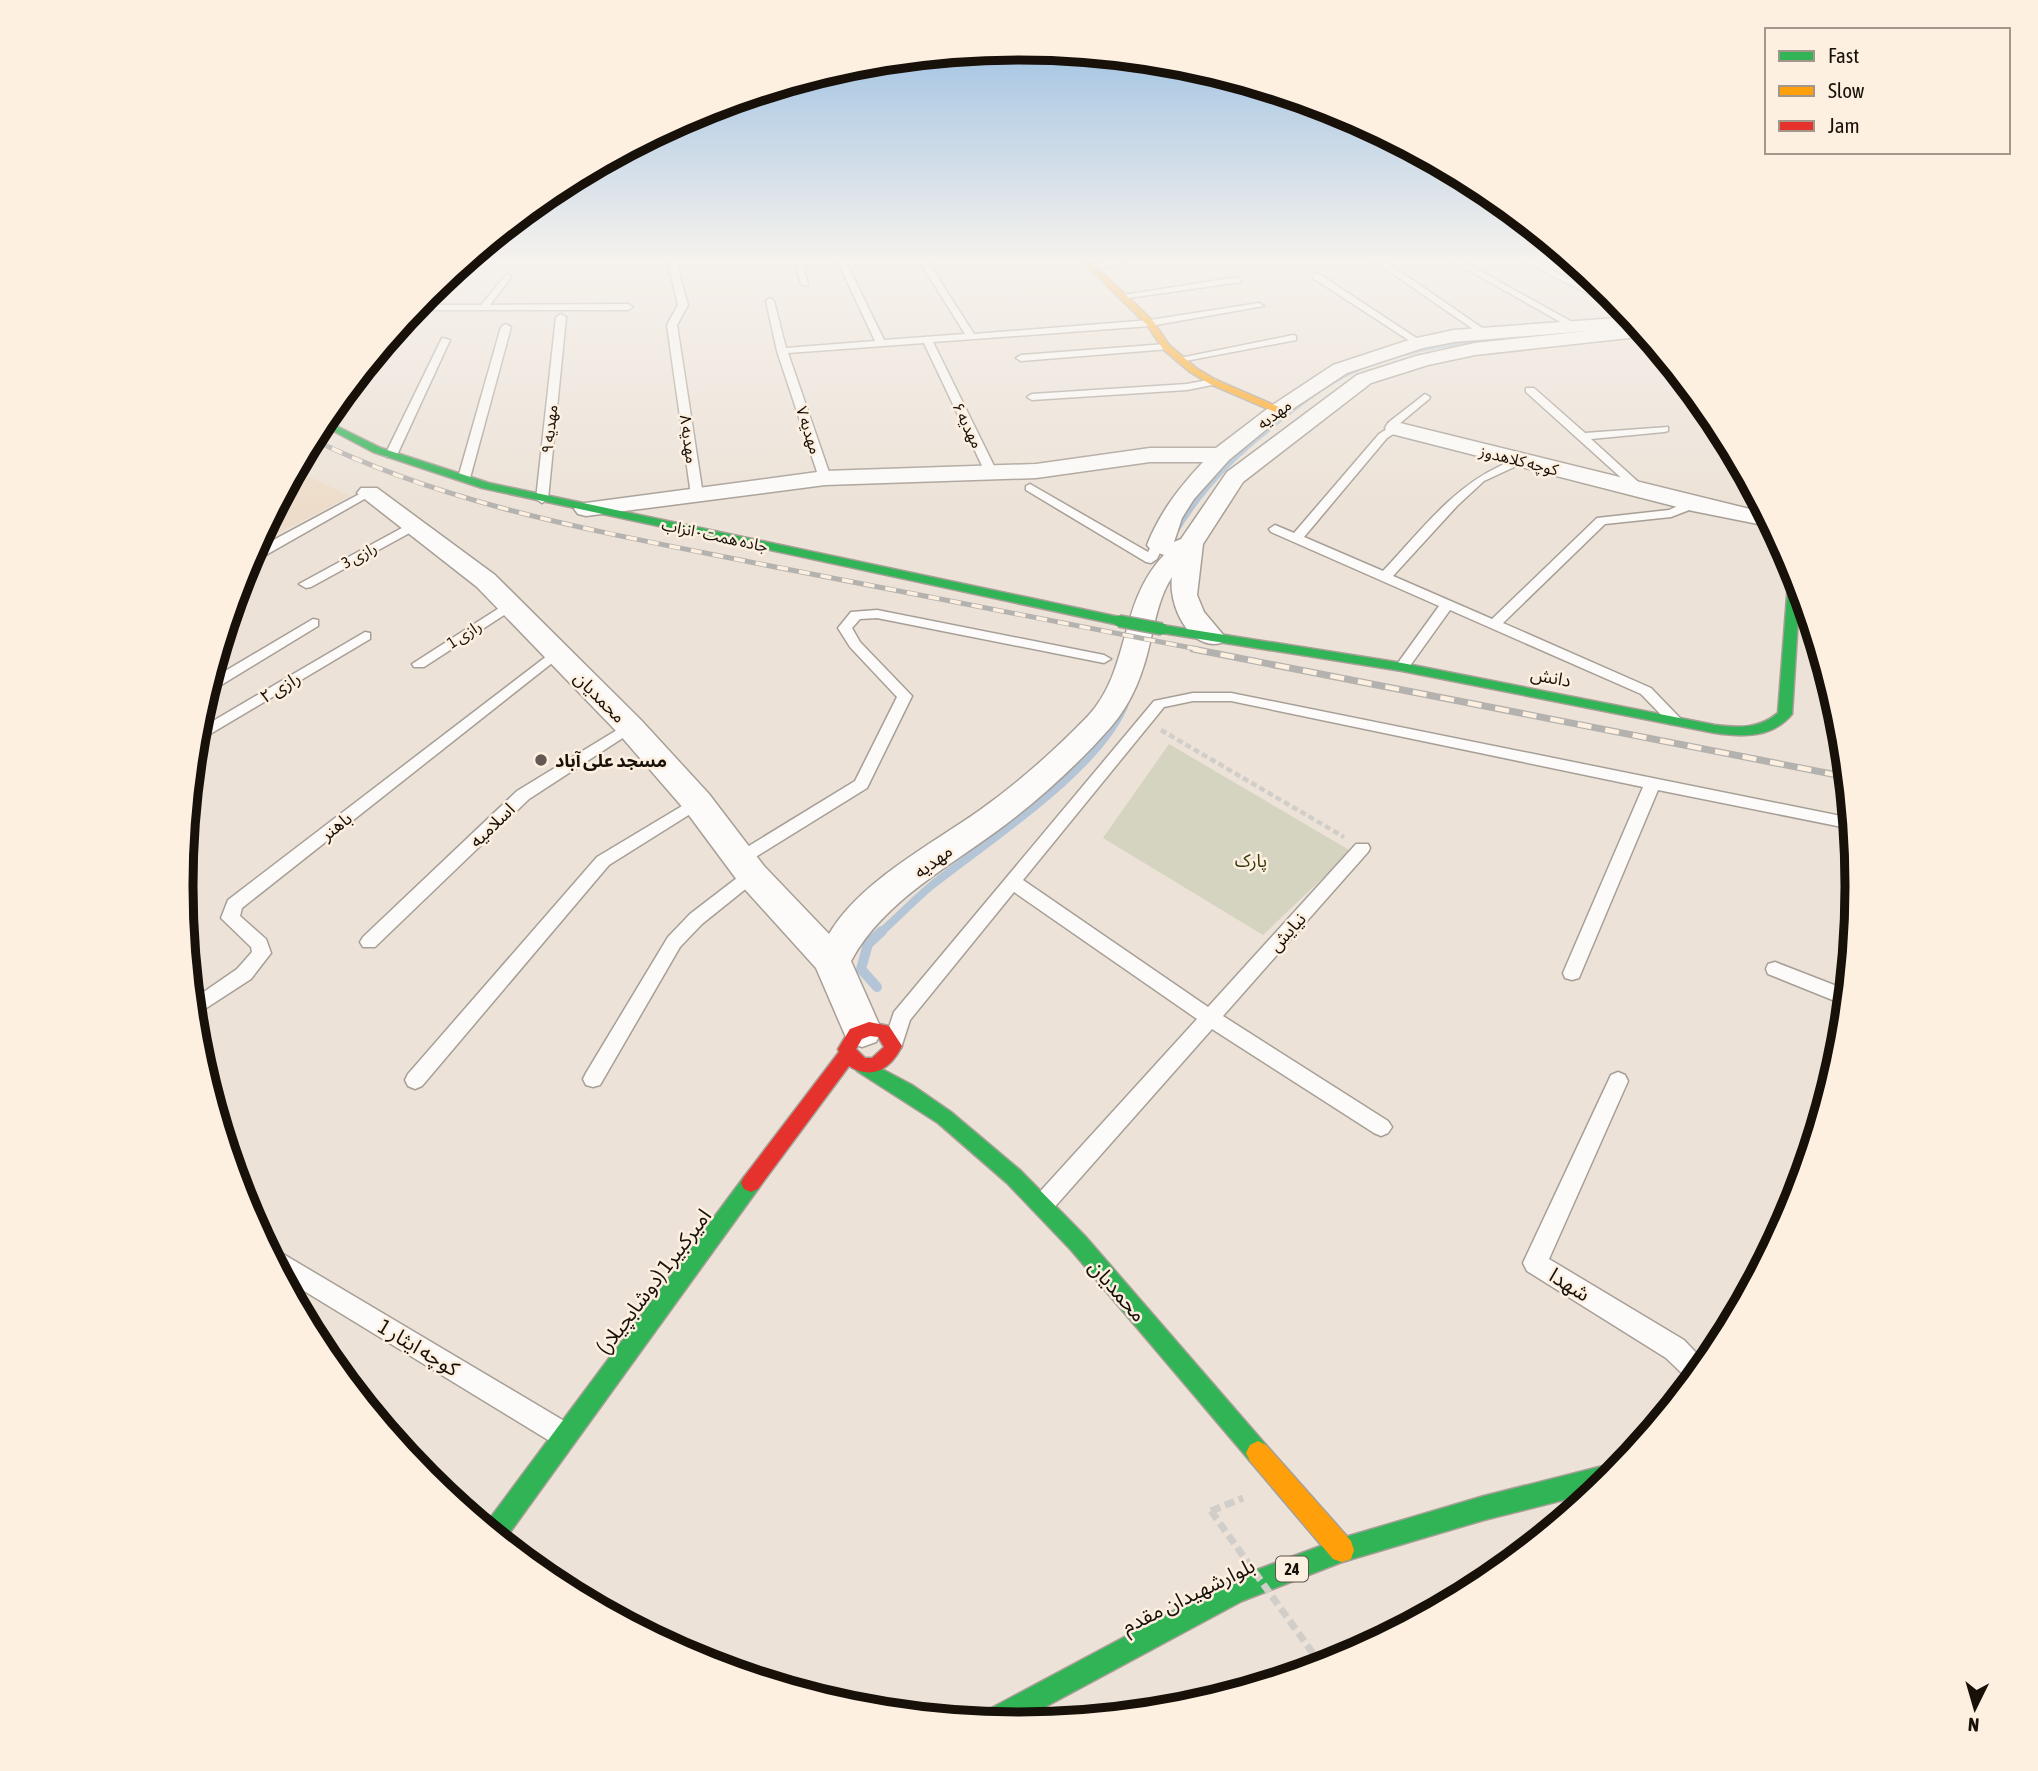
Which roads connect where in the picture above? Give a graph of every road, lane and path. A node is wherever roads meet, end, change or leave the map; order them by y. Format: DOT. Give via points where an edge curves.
graph roads {
  1 [pos="443,345"];
  2 [pos="501,345"];
  3 [pos="558,345"];
  4 [pos="675,345"];
  5 [pos="780,345"];
  6 [pos="861,345"];
  7 [pos="929,345"];
  8 [pos="1257,345"];
  9 [pos="1414,345"];
  10 [pos="1516,345"];
  11 [pos="1166,347"];
  12 [pos="782,351"];
  13 [pos="1020,358"];
  14 [pos="1180,359"];
  15 [pos="1213,382"];
  16 [pos="1530,390"];
  17 [pos="1032,397"];
  18 [pos="1425,397"];
  19 [pos="1278,410"];
  20 [pos="1309,419"];
  21 [pos="331,428"];
  22 [pos="1396,428"];
  23 [pos="1664,429"];
  24 [pos="1582,437"];
  25 [pos="391,455"];
  26 [pos="1221,456"];
  27 [pos="1521,460"];
  28 [pos="991,472"];
  29 [pos="464,478"];
  30 [pos="825,478"];
  31 [pos="1030,488"];
  32 [pos="1642,491"];
  33 [pos="369,493"];
  34 [pos="697,495"];
  35 [pos="542,499"];
  36 [pos="1693,504"];
  37 [pos="586,509"];
  38 [pos="1759,519"];
  39 [pos="411,527"];
  40 [pos="1275,529"];
  41 [pos="1296,538"];
  42 [pos="1174,543"];
  43 [pos="265,549"];
  44 [pos="1386,576"];
  45 [pos="306,583"];
  46 [pos="1793,599"];
  47 [pos="1448,603"];
  48 [pos="510,605"];
  49 [pos="313,623"];
  50 [pos="1495,623"];
  51 [pos="1161,629"];
  52 [pos="365,636"];
  53 [pos="1211,637"];
  54 [pos="556,653"];
  55 [pos="1104,659"];
  56 [pos="419,663"];
  57 [pos="1402,667"];
  58 [pos="219,680"];
  59 [pos="1675,721"];
  60 [pos="1146,722"];
  61 [pos="630,727"];
  62 [pos="208,730"];
  63 [pos="1653,783"];
  64 [pos="696,802"];
  65 [pos="1842,822"];
  66 [pos="1363,848"];
  67 [pos="746,867"];
  68 [pos="1013,882"];
  69 [pos="369,942"];
  70 [pos="832,961"];
  71 [pos="1775,969"];
  72 [pos="1572,973"];
  73 [pos="1838,995"];
  74 [pos="202,1003"];
  75 [pos="1210,1018"];
  76 [pos="855,1042"];
  77 [pos="893,1046"];
  78 [pos="863,1066"];
  79 [pos="593,1079"];
  80 [pos="415,1080"];
  81 [pos="1618,1081"];
  82 [pos="1381,1127"];
  83 [pos="964,1133"];
  84 [pos="1044,1203"];
  85 [pos="287,1268"];
  86 [pos="1690,1366"];
  87 [pos="565,1435"];
  88 [pos="1591,1481"];
  89 [pos="1242,1499"];
  90 [pos="499,1527"];
  91 [pos="1342,1550"];
  92 [pos="1316,1656"];
  93 [pos="1013,1712"];
  1 -- 25 [label="lane"];
  2 -- 29 [label="lane"];
  3 -- 35 [label="lane, مهدیه ۹"];
  4 -- 34 [label="lane, مهدیه ۸"];
  5 -- 12 [label="lane, مهدیه ۷"];
  6 -- 12 [label="lane"];
  7 -- 28 [label="lane, مهدیه ۶"];
  8 -- 14 [label="lane"];
  9 -- 19 [label="street, مهدیه" via="1340,369"];
  10 -- 20 [label="street" via="1423,360 1364,379"];
  11 -- 13 [label="lane"];
  11 -- 14 [label="street"];
  12 -- 30 [label="lane, مهدیه ۷"];
  14 -- 15 [label="street"];
  15 -- 17 [label="lane"];
  15 -- 19 [label="street"];
  16 -- 24 [label="lane, کوچه کلاهدوز"];
  18 -- 22 [label="lane" via="1393,424"];
  19 -- 20 [label="street"];
  19 -- 26 [label="street, مهدیه"];
  20 -- 42 [label="street" via="1235,477"];
  21 -- 25 [label="street, جاده همت - انزاب"];
  22 -- 27 [label="street, کوچه کلاهدوز"];
  22 -- 41 [label="lane"];
  23 -- 24 [label="lane"];
  24 -- 32 [label="lane, کوچه کلاهدوز"];
  25 -- 29 [label="street, جاده همت - انزاب"];
  26 -- 28 [label="street" via="1150,455 1036,471"];
  26 -- 42 [label="street, مهدیه" via="1185,495"];
  27 -- 32 [label="street, کوچه کلاهدوز"];
  27 -- 44 [label="lane" via="1480,479 1453,502"];
  28 -- 30 [label="street"];
  29 -- 35 [label="street, جاده همت - انزاب"];
  30 -- 34 [label="street"];
  31 -- 42 [label="lane" via="1152,559"];
  32 -- 36 [label="street, کوچه کلاهدوز"];
  33 -- 39 [label="street, محمدیان"];
  33 -- 43 [label="lane"];
  34 -- 37 [label="street"];
  35 -- 37 [label="street, جاده همت - انزاب"];
  36 -- 38 [label="street, کوچه کلاهدوز"];
  36 -- 50 [label="lane" via="1671,513 1601,521"];
  37 -- 51 [label="street, جاده همت - انزاب, bridge"];
  39 -- 45 [label="lane, رازی 3"];
  39 -- 48 [label="street, محمدیان" via="486,581"];
  40 -- 41 [label="lane"];
  41 -- 44 [label="lane"];
  42 -- 53 [label="street" via="1185,606"];
  42 -- 70 [label="street, مهدیه" via="1169,563 1149,594 1122,691 1101,720 1017,799 876,904 839,943"];
  44 -- 47 [label="lane"];
  46 -- 59 [label="street, دانش" via="1785,714 1774,726 1754,734"];
  47 -- 50 [label="lane"];
  47 -- 57 [label="lane"];
  48 -- 54 [label="street, محمدیان"];
  48 -- 56 [label="lane, رازی 1"];
  49 -- 58 [label="lane"];
  50 -- 59 [label="lane" via="1646,691"];
  51 -- 53 [label="street, دانش"];
  52 -- 62 [label="lane, رازی ۲"];
  53 -- 57 [label="street, دانش"];
  54 -- 61 [label="street, محمدیان"];
  54 -- 74 [label="lane, باهنر" via="234,905 230,918 260,944 262,953 244,974"];
  55 -- 67 [label="lane" via="877,614 856,615 845,628 905,696 861,784"];
  57 -- 59 [label="street, دانش"];
  60 -- 63 [label="lane" via="1159,704 1193,697 1230,697"];
  60 -- 66 [label="path"];
  60 -- 68 [label="lane"];
  61 -- 64 [label="street, محمدیان"];
  61 -- 69 [label="lane, اسلاميه" via="523,795"];
  63 -- 65 [label="lane"];
  63 -- 72 [label="lane"];
  64 -- 67 [label="street, محمدیان"];
  64 -- 80 [label="lane" via="603,860"];
  66 -- 75 [label="lane, نیایش"];
  67 -- 70 [label="street, محمدیان"];
  67 -- 79 [label="lane" via="674,942"];
  68 -- 75 [label="lane"];
  68 -- 77 [label="lane" via="901,1017"];
  70 -- 76 [label="street"];
  71 -- 73 [label="lane"];
  75 -- 82 [label="lane"];
  75 -- 84 [label="lane, نیایش"];
  76 -- 77 [label="street" via="883,1031"];
  76 -- 78 [label="street" via="851,1059"];
  76 -- 87 [label="street, امیرکبیر1 (دوشابچیلار)"];
  77 -- 78 [label="street" via="884,1062"];
  77 -- 83 [label="street" via="904,1069"];
  78 -- 83 [label="street, محمدیان" via="898,1082"];
  81 -- 86 [label="lane, شهدا" via="1535,1263 1675,1349"];
  83 -- 84 [label="street, محمدیان"];
  84 -- 91 [label="street, محمدیان"];
  85 -- 87 [label="lane, کوچه ایثار 1"];
  87 -- 90 [label="street, امیرکبیر1 (دوشابچیلار)"];
  88 -- 91 [label="street, بلوارشهیدان مقدم / 24"];
  89 -- 92 [label="path, bridge" via="1211,1511"];
  91 -- 93 [label="street, بلوارشهیدان مقدم / 24" via="1235,1591"];
}
